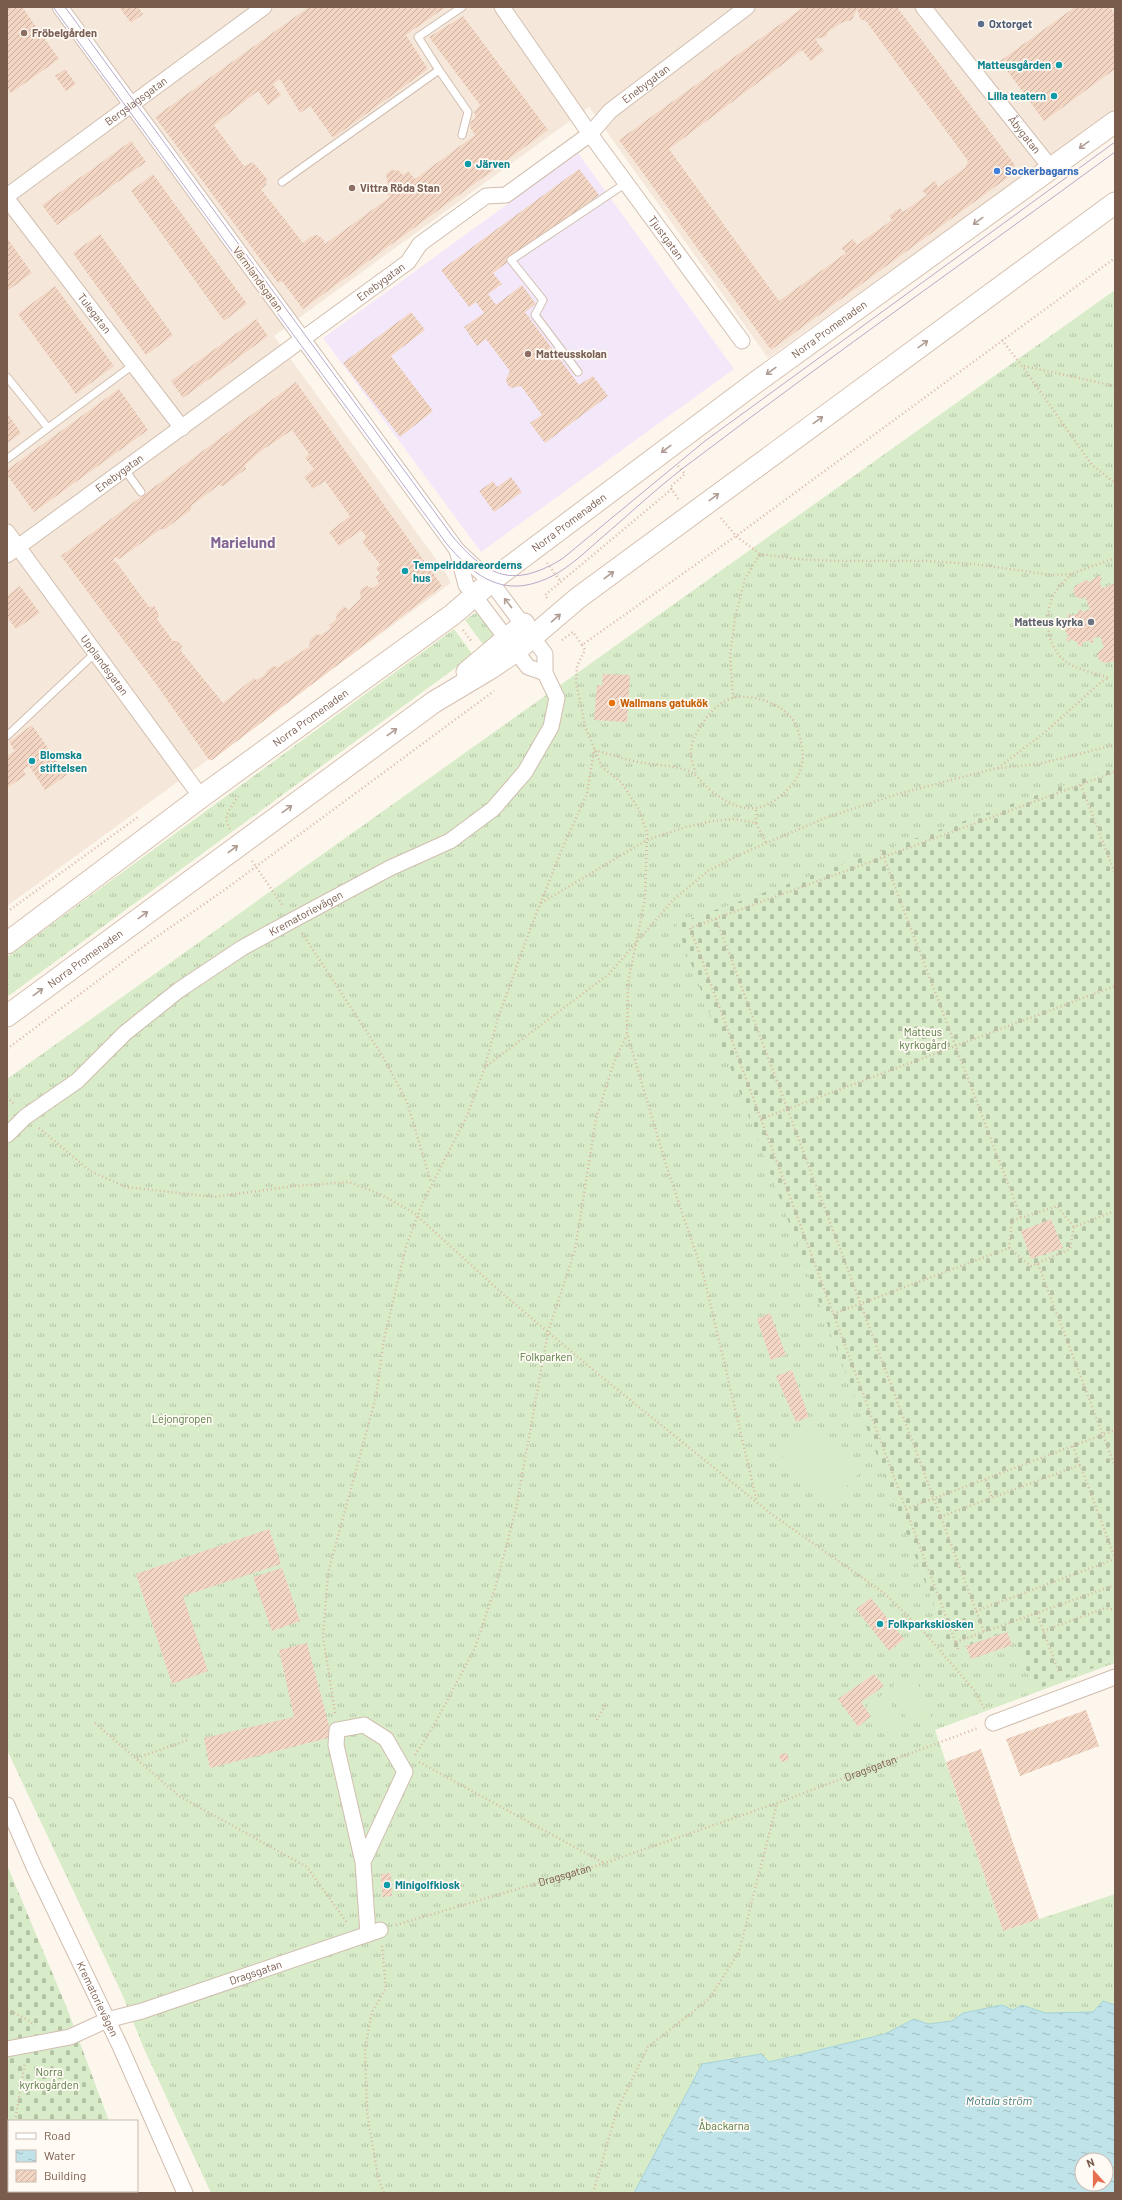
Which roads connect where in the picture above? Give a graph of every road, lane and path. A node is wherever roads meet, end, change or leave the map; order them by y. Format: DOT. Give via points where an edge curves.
graph roads {
  1 [pos="60,7"];
  2 [pos="264,7"];
  3 [pos="462,7"];
  4 [pos="502,7"];
  5 [pos="747,7"];
  6 [pos="923,7"];
  7 [pos="439,70"];
  8 [pos="131,104"];
  9 [pos="1115,122"];
  10 [pos="590,134"];
  11 [pos="462,135"];
  12 [pos="1052,168"];
  13 [pos="282,182"];
  14 [pos="626,183"];
  15 [pos="7,196"];
  16 [pos="7,199"];
  17 [pos="1115,203"];
  18 [pos="1115,258"];
  19 [pos="302,339"];
  20 [pos="1002,340"];
  21 [pos="742,341"];
  22 [pos="133,365"];
  23 [pos="1022,366"];
  24 [pos="578,372"];
  25 [pos="7,377"];
  26 [pos="1115,386"];
  27 [pos="48,428"];
  28 [pos="182,428"];
  29 [pos="7,459"];
  30 [pos="125,470"];
  31 [pos="685,474"];
  32 [pos="1115,483"];
  33 [pos="672,490"];
  34 [pos="141,492"];
  35 [pos="7,532"];
  36 [pos="736,536"];
  37 [pos="457,550"];
  38 [pos="12,551"];
  39 [pos="760,554"];
  40 [pos="1115,558"];
  41 [pos="1071,574"];
  42 [pos="491,582"];
  43 [pos="475,597"];
  44 [pos="534,638"];
  45 [pos="511,644"];
  46 [pos="582,645"];
  47 [pos="94,654"];
  48 [pos="545,673"];
  49 [pos="497,689"];
  50 [pos="733,698"];
  51 [pos="7,736"];
  52 [pos="1115,744"];
  53 [pos="594,750"];
  54 [pos="997,769"];
  55 [pos="239,771"];
  56 [pos="1115,772"];
  57 [pos="696,775"];
  58 [pos="1081,785"];
  59 [pos="201,798"];
  60 [pos="756,808"];
  61 [pos="145,812"];
  62 [pos="756,823"];
  63 [pos="647,840"];
  64 [pos="766,843"];
  65 [pos="240,844"];
  66 [pos="881,850"];
  67 [pos="884,857"];
  68 [pos="256,866"];
  69 [pos="1115,874"];
  70 [pos="540,903"];
  71 [pos="7,912"];
  72 [pos="716,919"];
  73 [pos="293,920"];
  74 [pos="636,942"];
  75 [pos="7,943"];
  76 [pos="1115,986"];
  77 [pos="7,1016"];
  78 [pos="628,1034"];
  79 [pos="956,1046"];
  80 [pos="7,1049"];
  81 [pos="485,1067"];
  82 [pos="7,1097"];
  83 [pos="787,1109"];
  84 [pos="26,1117"];
  85 [pos="761,1119"];
  86 [pos="7,1135"];
  87 [pos="431,1182"];
  88 [pos="1115,1211"];
  89 [pos="418,1216"];
  90 [pos="1021,1218"];
  91 [pos="1074,1227"];
  92 [pos="1009,1248"];
  93 [pos="1038,1264"];
  94 [pos="860,1304"];
  95 [pos="833,1314"];
  96 [pos="548,1332"];
  97 [pos="1115,1430"];
  98 [pos="1102,1434"];
  99 [pos="1073,1446"];
  100 [pos="1080,1464"];
  101 [pos="1115,1467"];
  102 [pos="986,1479"];
  103 [pos="992,1498"];
  104 [pos="934,1499"];
  105 [pos="757,1502"];
  106 [pos="906,1509"];
  107 [pos="940,1517"];
  108 [pos="1115,1558"];
  109 [pos="1115,1585"];
  110 [pos="1115,1610"];
  111 [pos="976,1611"];
  112 [pos="1037,1614"];
  113 [pos="1043,1631"];
  114 [pos="984,1632"];
  115 [pos="956,1642"];
  116 [pos="958,1649"];
  117 [pos="1059,1673"];
  118 [pos="1115,1677"];
  119 [pos="606,1703"];
  120 [pos="597,1720"];
  121 [pos="95,1723"];
  122 [pos="993,1723"];
  123 [pos="337,1730"];
  124 [pos="188,1740"];
  125 [pos="137,1758"];
  126 [pos="777,1803"];
  127 [pos="7,1805"];
  128 [pos="363,1862"];
  129 [pos="605,1863"];
  130 [pos="369,1934"];
  131 [pos="7,2009"];
  132 [pos="107,2020"];
  133 [pos="47,2042"];
  134 [pos="28,2046"];
  135 [pos="7,2049"];
  136 [pos="15,2120"];
  137 [pos="184,2193"];
  138 [pos="384,2193"];
  139 [pos="593,2193"];
  1 -- 8 [label="street, Värmlandsgatan"];
  2 -- 8 [label="street, Bergslagsgatan"];
  3 -- 7 [label="lane" via="418,38"];
  4 -- 10 [label="street, Tjustgatan"];
  5 -- 10 [label="street, Enebygatan" via="610,111"];
  6 -- 12 [label="street, Åbygatan"];
  7 -- 11 [label="lane" via="468,112"];
  7 -- 13 [label="lane"];
  8 -- 15 [label="street, Bergslagsgatan"];
  8 -- 19 [label="street, Värmlandsgatan"];
  9 -- 12 [label="main road, Norra Promenaden, one-way"];
  10 -- 14 [label="street, Tjustgatan"];
  10 -- 19 [label="street, Enebygatan" via="506,195 486,196 420,244 408,262"];
  12 -- 42 [label="main road, Norra Promenaden, one-way" via="759,380"];
  14 -- 21 [label="street, Tjustgatan"];
  14 -- 24 [label="lane" via="511,260 543,300 535,315"];
  16 -- 22 [label="street, Tulegatan"];
  44 -- 17 [label="main road, Norra Promenaden, one-way" via="578,598"];
  18 -- 20 [label="path"];
  19 -- 28 [label="street, Enebygatan"];
  19 -- 37 [label="street, Värmlandsgatan"];
  20 -- 23 [label="path"];
  20 -- 36 [label="path"];
  22 -- 27 [label="lane"];
  22 -- 28 [label="street, Tulegatan"];
  23 -- 26 [label="path"];
  23 -- 32 [label="path" via="1092,465"];
  25 -- 27 [label="lane"];
  27 -- 29 [label="lane"];
  28 -- 30 [label="street, Enebygatan"];
  30 -- 34 [label="lane"];
  30 -- 38 [label="street, Enebygatan"];
  31 -- 33 [label="path" via="670,486"];
  35 -- 38 [label="street, Upplandsgatan"];
  36 -- 39 [label="path"];
  36 -- 46 [label="path"];
  37 -- 42 [label="street, Värmlandsgatan"];
  37 -- 43 [label="street, Värmlandsgatan" via="463,577"];
  38 -- 47 [label="street, Upplandsgatan"];
  39 -- 41 [label="path" via="837,561 974,564 1052,575"];
  39 -- 50 [label="path" via="745,579 735,618 730,655"];
  40 -- 41 [label="path"];
  41 -- 54 [label="path" via="1054,595 1048,614 1048,631 1054,648 1066,662 1109,678"];
  42 -- 43 [label="main road, Norra Promenaden"];
  44 -- 42 [label="street, Värmlandsgatan, one-way"];
  43 -- 45 [label="street"];
  43 -- 55 [label="main road, Norra Promenaden"];
  44 -- 45 [label="main road, Norra Promenaden"];
  44 -- 46 [label="path" via="573,632"];
  44 -- 48 [label="street, Krematorievägen"];
  45 -- 48 [label="street" via="528,667"];
  65 -- 45 [label="main road, Norra Promenaden, one-way" via="434,702 491,668"];
  46 -- 53 [label="path" via="585,650 577,666 576,682 585,726"];
  47 -- 51 [label="lane"];
  47 -- 59 [label="street, Upplandsgatan"];
  48 -- 73 [label="street, Krematorievägen" via="557,698 551,727 525,772 493,809 450,841 390,868"];
  49 -- 68 [label="path"];
  50 -- 57 [label="path" via="720,704 707,716 695,734 691,754"];
  50 -- 60 [label="path" via="750,697 768,701 784,710 796,724 800,738 802,770 792,786 779,799"];
  52 -- 54 [label="path" via="1038,764"];
  53 -- 57 [label="path" via="638,762 686,770"];
  53 -- 63 [label="path" via="602,767 621,782 638,808"];
  53 -- 70 [label="path" via="587,794"];
  54 -- 64 [label="path" via="898,794 825,818"];
  55 -- 59 [label="main road, Norra Promenaden"];
  55 -- 65 [label="path" via="246,780 227,811 226,824"];
  56 -- 58 [label="path"];
  57 -- 60 [label="path" via="708,788 728,802 745,809"];
  58 -- 67 [label="path"];
  58 -- 69 [label="path"];
  59 -- 75 [label="main road, Norra Promenaden"];
  60 -- 62 [label="path"];
  61 -- 71 [label="path"];
  62 -- 63 [label="path" via="734,819 713,821"];
  62 -- 64 [label="path"];
  63 -- 70 [label="path"];
  63 -- 74 [label="path" via="645,899"];
  64 -- 74 [label="path" via="708,871 673,900"];
  65 -- 68 [label="path"];
  77 -- 65 [label="main road, Norra Promenaden, one-way"];
  66 -- 67 [label="path"];
  67 -- 72 [label="path"];
  67 -- 79 [label="path"];
  68 -- 73 [label="path"];
  68 -- 80 [label="path"];
  70 -- 81 [label="path" via="498,1018"];
  72 -- 83 [label="path"];
  72 -- 85 [label="path" via="690,928"];
  73 -- 84 [label="street, Krematorievägen" via="242,948 179,990 125,1033 77,1081"];
  73 -- 87 [label="path" via="382,1055 408,1102"];
  74 -- 78 [label="path" via="628,983"];
  74 -- 81 [label="path" via="609,974"];
  76 -- 79 [label="path"];
  78 -- 96 [label="path" via="614,1062 596,1119 575,1250"];
  78 -- 105 [label="path" via="667,1168 704,1277"];
  79 -- 83 [label="path"];
  79 -- 90 [label="path"];
  81 -- 87 [label="path" via="467,1116"];
  82 -- 84 [label="path"];
  83 -- 85 [label="path"];
  83 -- 94 [label="path"];
  84 -- 86 [label="street, Krematorievägen"];
  84 -- 89 [label="path" via="90,1171 126,1188 214,1197 349,1182 380,1194"];
  85 -- 95 [label="path"];
  87 -- 89 [label="path"];
  88 -- 91 [label="path"];
  89 -- 96 [label="path"];
  89 -- 123 [label="path" via="406,1247 384,1339 376,1397 328,1573 323,1636"];
  90 -- 91 [label="path" via="1057,1206"];
  90 -- 92 [label="path" via="1012,1221"];
  91 -- 93 [label="path" via="1070,1249"];
  92 -- 93 [label="path" via="1031,1266"];
  92 -- 94 [label="path"];
  93 -- 98 [label="path"];
  94 -- 95 [label="path"];
  94 -- 104 [label="path"];
  95 -- 106 [label="path"];
  96 -- 105 [label="path"];
  96 -- 129 [label="path" via="516,1509 496,1585 475,1648 413,1759"];
  97 -- 98 [label="path"];
  98 -- 99 [label="path"];
  98 -- 101 [label="path"];
  99 -- 100 [label="path"];
  99 -- 102 [label="path"];
  100 -- 103 [label="path"];
  100 -- 108 [label="path"];
  102 -- 103 [label="path"];
  102 -- 104 [label="path"];
  103 -- 107 [label="path"];
  104 -- 106 [label="path"];
  104 -- 107 [label="path"];
  105 -- 122 [label="path" via="884,1592 924,1632 974,1690"];
  106 -- 115 [label="path"];
  107 -- 111 [label="path"];
  108 -- 111 [label="path"];
  109 -- 112 [label="path"];
  110 -- 113 [label="path" via="1104,1608"];
  111 -- 114 [label="path"];
  112 -- 113 [label="path"];
  112 -- 114 [label="path"];
  113 -- 117 [label="path"];
  114 -- 115 [label="path"];
  115 -- 116 [label="path"];
  118 -- 122 [label="street"];
  119 -- 120 [label="path"];
  121 -- 125 [label="path"];
  122 -- 126 [label="path, Dragsgatan"];
  123 -- 128 [label="street" via="336,1745"];
  123 -- 128 [label="street" via="364,1724 386,1738 405,1772"];
  124 -- 125 [label="path"];
  125 -- 130 [label="path" via="179,1796 306,1867"];
  126 -- 129 [label="path, Dragsgatan"];
  126 -- 139 [label="path" via="738,1952 709,1999 648,2047 617,2110"];
  127 -- 132 [label="street, Krematorievägen"];
  128 -- 130 [label="street"];
  129 -- 130 [label="path, Dragsgatan"];
  130 -- 132 [label="street, Dragsgatan" via="142,2011"];
  130 -- 138 [label="path" via="386,1988 372,2012 365,2049 367,2112 378,2177"];
  131 -- 133 [label="path" via="30,2021"];
  132 -- 133 [label="street, Dragsgatan" via="70,2037"];
  132 -- 137 [label="street, Krematorievägen"];
  133 -- 134 [label="street, Dragsgatan"];
  134 -- 135 [label="street, Dragsgatan"];
  134 -- 136 [label="path"];
}
